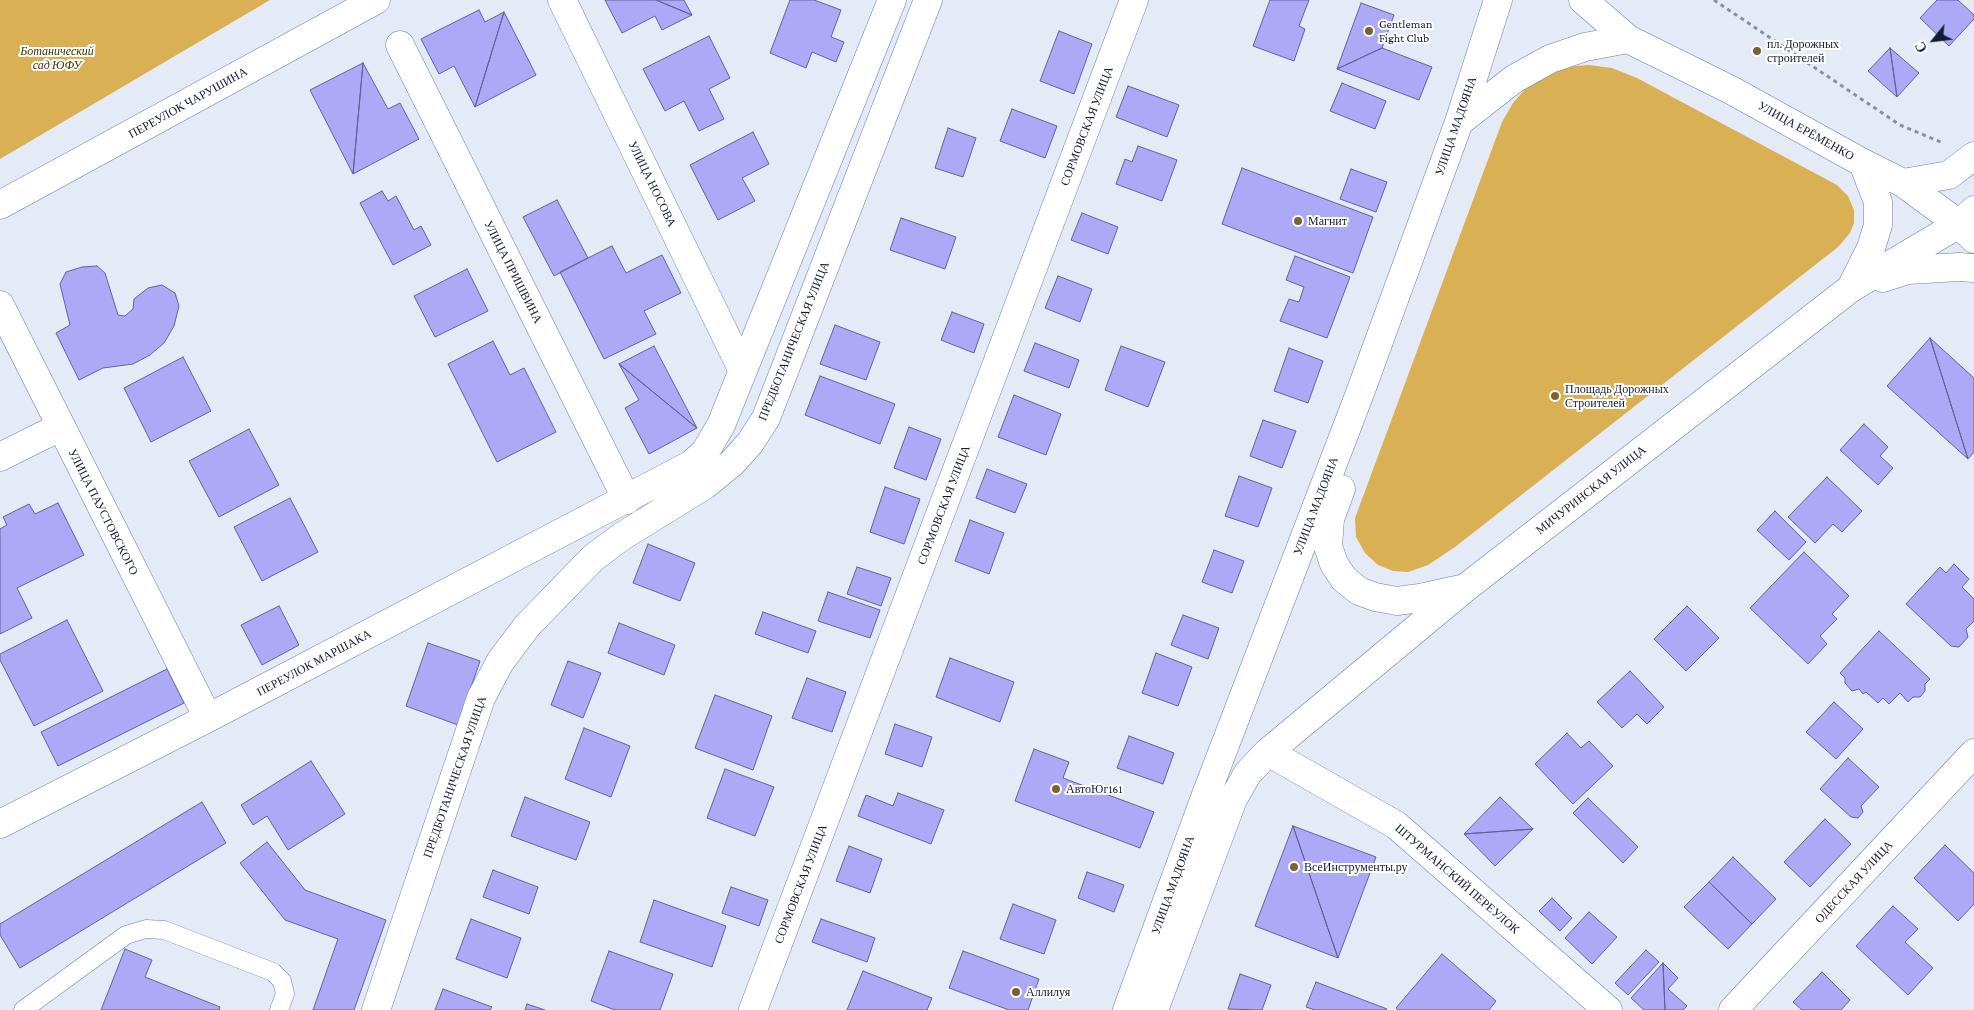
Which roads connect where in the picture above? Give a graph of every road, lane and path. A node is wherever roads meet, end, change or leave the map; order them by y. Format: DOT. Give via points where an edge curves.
graph roads {
  1 [pos="376,0"];
  2 [pos="562,0"];
  3 [pos="892,0"];
  4 [pos="928,0"];
  5 [pos="1134,0"];
  6 [pos="1498,0"];
  7 [pos="1583,0"];
  8 [pos="1599,0"];
  9 [pos="1714,0"];
  10 [pos="1628,39"];
  11 [pos="400,45"];
  12 [pos="1458,122"];
  13 [pos="1946,144"];
  14 [pos="1974,156"];
  15 [pos="1863,162"];
  16 [pos="1903,183"];
  17 [pos="0,206"];
  18 [pos="1969,224"];
  19 [pos="1974,268"];
  20 [pos="1851,288"];
  21 [pos="0,305"];
  22 [pos="742,369"];
  23 [pos="1360,393"];
  24 [pos="60,427"];
  25 [pos="0,457"];
  26 [pos="626,500"];
  27 [pos="1464,589"];
  28 [pos="208,718"];
  29 [pos="1268,752"];
  30 [pos="1974,754"];
  31 [pos="1233,799"];
  32 [pos="0,824"];
  33 [pos="23,1010"];
  34 [pos="279,1010"];
  35 [pos="376,1010"];
  36 [pos="753,1010"];
  37 [pos="1127,1010"];
  38 [pos="1154,1010"];
  39 [pos="1608,1010"];
  40 [pos="1733,1010"];
  1 -- 17 [label="street, ПЕРЕУЛОК ЧАРУШИНА"];
  2 -- 22 [label="street, УЛИЦА НОСОВА"];
  3 -- 22 [label="street"];
  4 -- 35 [label="street, ПРЕДБОТАНИЧЕСКАЯ УЛИЦА" via="766,418 732,463 705,485 621,536 593,558 527,626 500,662 481,698"];
  5 -- 36 [label="street, СОРМОВСКАЯ УЛИЦА"];
  6 -- 12 [label="street, УЛИЦА МАДОЯНА"];
  7 -- 10 [label="street"];
  8 -- 10 [label="street"];
  9 -- 13 [label="path" via="1900,125"];
  10 -- 12 [label="street" via="1585,47 1550,59 1514,79"];
  10 -- 15 [label="street, УЛИЦА ЕРЁМЕНКО" via="1731,90"];
  11 -- 26 [label="street, УЛИЦА ПРИШВИНА"];
  12 -- 23 [label="street, УЛИЦА МАДОЯНА"];
  14 -- 16 [label="street" via="1949,175"];
  15 -- 16 [label="street, УЛИЦА ЕРЁМЕНКО"];
  15 -- 20 [label="street" via="1878,202 1878,225 1871,248"];
  16 -- 18 [label="street, УЛИЦА ЕРЁМЕНКО"];
  18 -- 20 [label="street, МИЧУРИНСКАЯ УЛИЦА"];
  19 -- 20 [label="street" via="1908,270"];
  20 -- 27 [label="street, МИЧУРИНСКАЯ УЛИЦА"];
  21 -- 24 [label="street, УЛИЦА ПАУСТОВСКОГО"];
  22 -- 26 [label="street" via="705,452 692,464"];
  23 -- 27 [label="street" via="1367,414 1330,519 1328,546 1334,564 1344,579 1359,591 1375,597 1397,600 1420,598"];
  23 -- 37 [label="street, УЛИЦА МАДОЯНА"];
  24 -- 25 [label="street"];
  24 -- 28 [label="street, УЛИЦА ПАУСТОВСКОГО"];
  26 -- 28 [label="street, ПЕРЕУЛОК МАРШАКА"];
  27 -- 29 [label="street, МИЧУРИНСКАЯ УЛИЦА"];
  28 -- 32 [label="street, ПЕРЕУЛОК МАРШАКА"];
  29 -- 31 [label="street, МИЧУРИНСКАЯ УЛИЦА" via="1248,773"];
  29 -- 39 [label="street, ШТУРМАНСКИЙ ПЕРЕУЛОК" via="1396,825"];
  30 -- 40 [label="street, ОДЕССКАЯ УЛИЦА"];
  31 -- 38 [label="street, УЛИЦА МАДОЯНА"];
  33 -- 34 [label="lane" via="126,935 146,929 164,930 273,972 282,981 285,994"];
}
